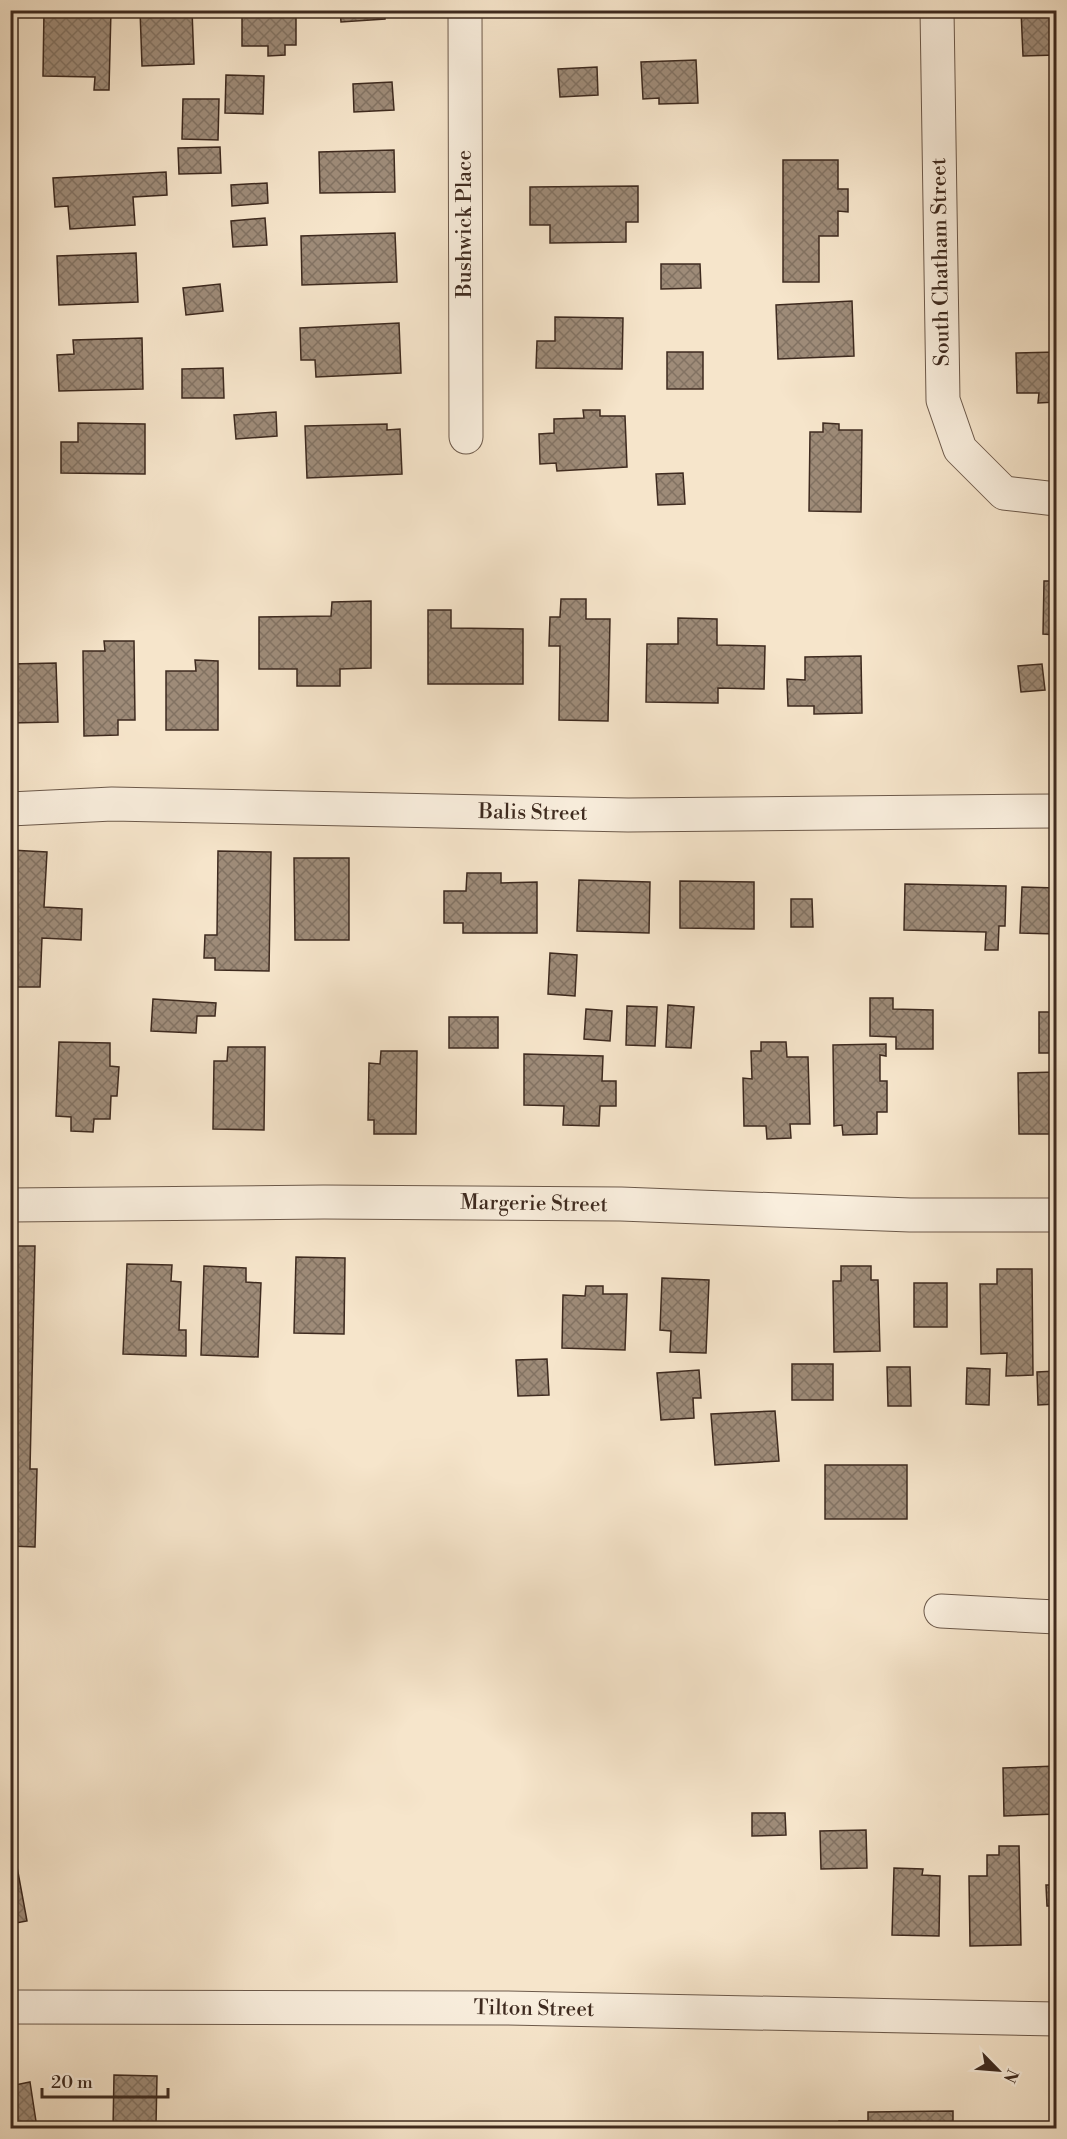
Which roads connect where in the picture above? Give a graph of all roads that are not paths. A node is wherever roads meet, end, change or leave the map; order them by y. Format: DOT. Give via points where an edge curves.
graph roads {
  1 [pos="465,10"];
  2 [pos="937,10"];
  3 [pos="466,437"];
  4 [pos="1056,499"];
  5 [pos="10,809"];
  6 [pos="1056,811"];
  7 [pos="10,1204"];
  8 [pos="1056,1215"];
  9 [pos="941,1611"];
  10 [pos="1056,1617"];
  11 [pos="10,2007"];
  12 [pos="1056,2019"];
  1 -- 3 [label="street, Bushwick Place"];
  2 -- 4 [label="street, South Chatham Street" via="943,400 960,449 1004,492"];
  5 -- 6 [label="street, Balis Street" via="112,804 628,815"];
  7 -- 8 [label="street, Margerie Street" via="598,1204 910,1215"];
  9 -- 10 [label="street"];
  11 -- 12 [label="street, Tilton Street" via="494,2008"];
}
